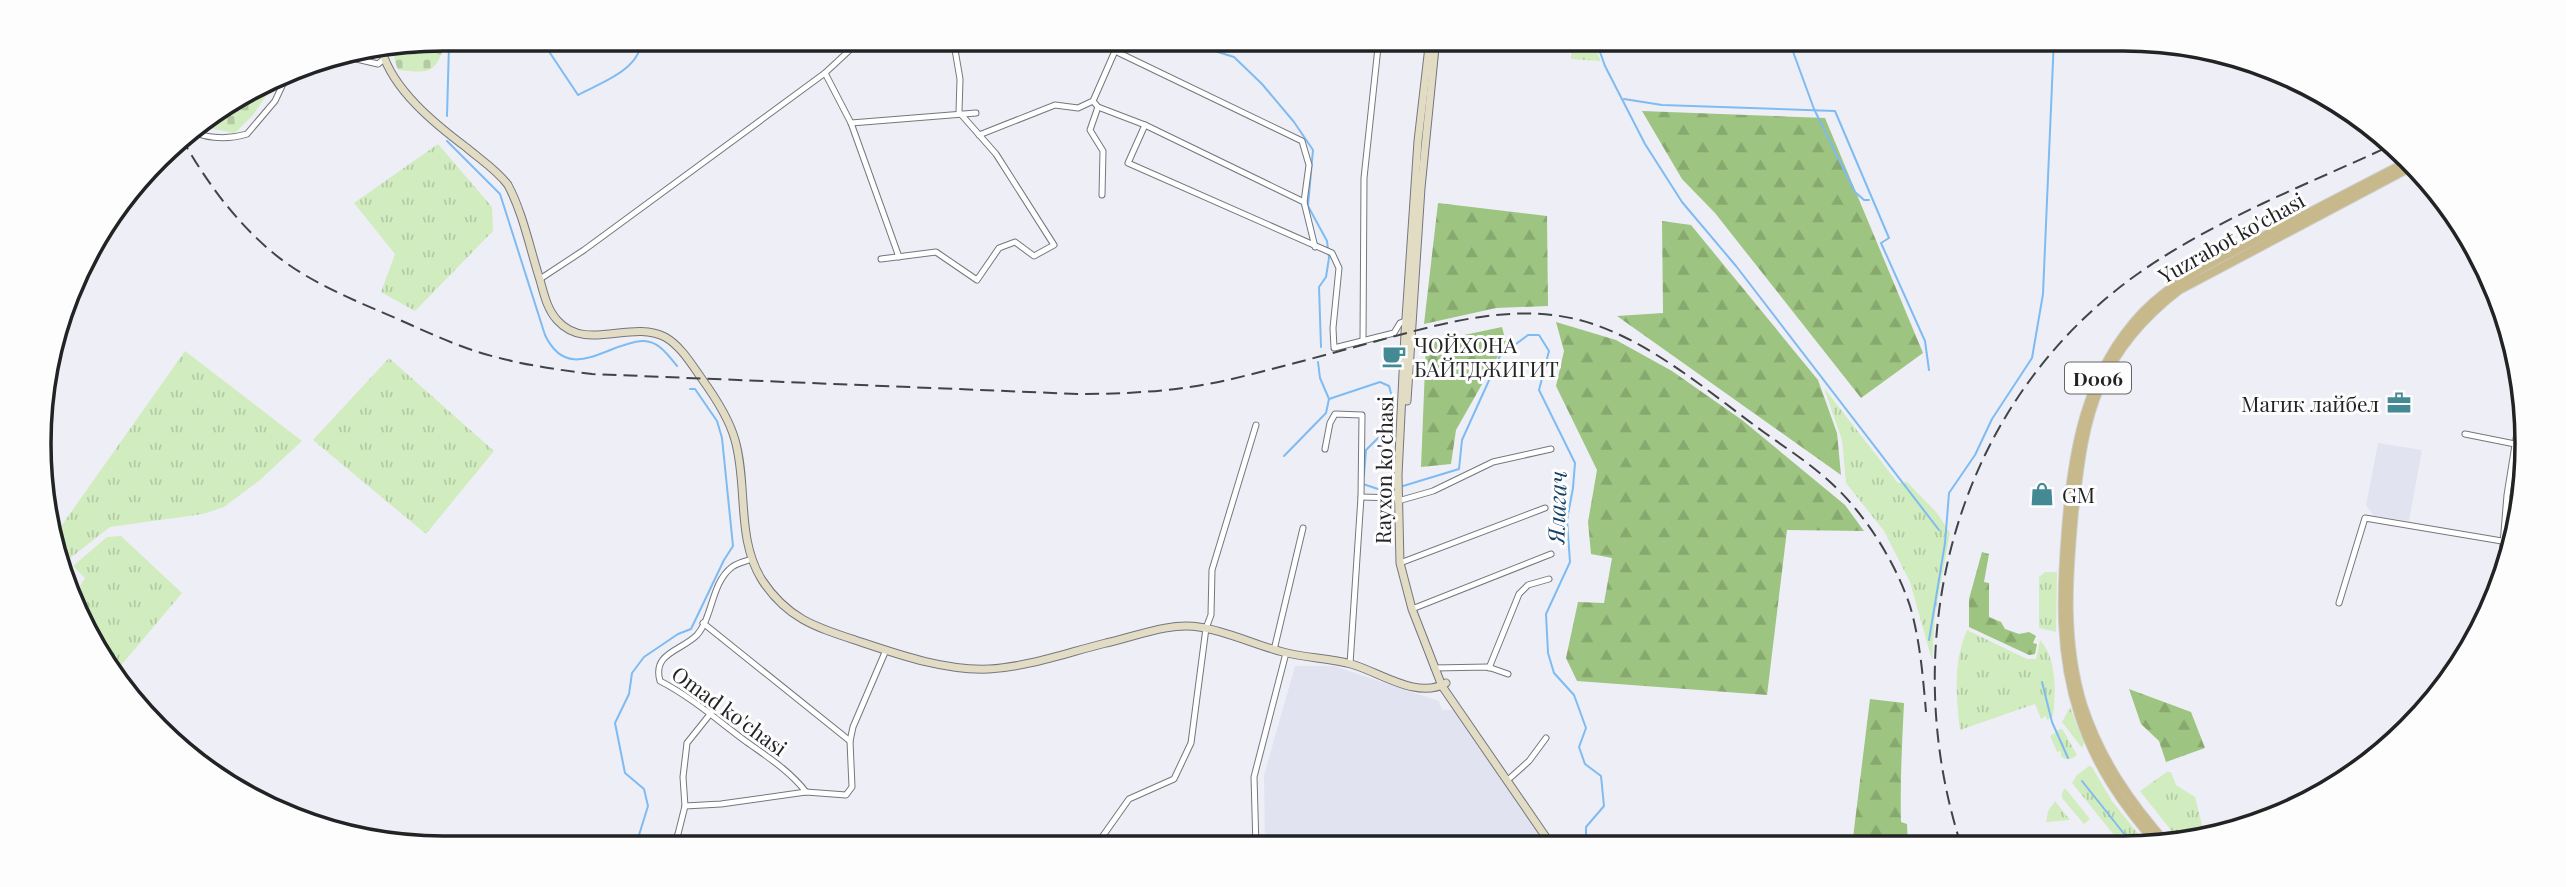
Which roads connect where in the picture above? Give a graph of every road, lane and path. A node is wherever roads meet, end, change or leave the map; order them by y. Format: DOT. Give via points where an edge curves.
graph roads {
  1 [pos="849,51"];
  2 [pos="955,51"];
  3 [pos="1115,51"];
  4 [pos="1378,51"];
  5 [pos="1428,51"];
  6 [pos="1435,51"];
  7 [pos="383,55"];
  8 [pos="360,60"];
  9 [pos="825,73"];
  10 [pos="282,86"];
  11 [pos="1093,102"];
  12 [pos="1098,107"];
  13 [pos="959,112"];
  14 [pos="976,113"];
  15 [pos="851,123"];
  16 [pos="1145,125"];
  17 [pos="203,133"];
  18 [pos="979,135"];
  19 [pos="2400,166"];
  20 [pos="2404,171"];
  21 [pos="1102,195"];
  22 [pos="1304,202"];
  23 [pos="1317,248"];
  24 [pos="899,257"];
  25 [pos="881,259"];
  26 [pos="540,279"];
  27 [pos="1409,319"];
  28 [pos="1363,341"];
  29 [pos="1256,425"];
  30 [pos="2465,434"];
  31 [pos="2515,443"];
  32 [pos="1325,449"];
  33 [pos="1551,449"];
  34 [pos="2514,470"];
  35 [pos="1361,496"];
  36 [pos="1400,497"];
  37 [pos="2511,498"];
  38 [pos="1545,508"];
  39 [pos="2506,521"];
  40 [pos="1303,528"];
  41 [pos="2502,541"];
  42 [pos="2502,546"];
  43 [pos="1551,554"];
  44 [pos="752,559"];
  45 [pos="1402,562"];
  46 [pos="1549,579"];
  47 [pos="2339,603"];
  48 [pos="1414,609"];
  49 [pos="703,623"];
  50 [pos="1206,628"];
  51 [pos="886,650"];
  52 [pos="1274,650"];
  53 [pos="1286,653"];
  54 [pos="1350,664"];
  55 [pos="1436,667"];
  56 [pos="1489,668"];
  57 [pos="1508,674"];
  58 [pos="1444,685"];
  59 [pos="711,713"];
  60 [pos="1546,738"];
  61 [pos="850,741"];
  62 [pos="2096,750"];
  63 [pos="1510,778"];
  64 [pos="806,792"];
  65 [pos="685,806"];
  66 [pos="2159,834"];
  67 [pos="2150,835"];
  68 [pos="677,836"];
  69 [pos="1103,836"];
  70 [pos="1256,836"];
  71 [pos="1547,836"];
  72 [pos="1548,836"];
  1 -- 9 [label="street"];
  2 -- 13 [label="street"];
  3 -- 11 [label="street"];
  3 -- 22 [label="street" via="1302,141 1309,164"];
  4 -- 28 [label="street" via="1364,178"];
  5 -- 27 [label="main road, Rayxon ko'chasi" via="1418,141"];
  6 -- 27 [label="main road, Rayxon ko'chasi"];
  7 -- 8 [label="street" via="378,64"];
  7 -- 26 [label="main road" via="401,88 508,185"];
  9 -- 15 [label="street"];
  9 -- 26 [label="street"];
  10 -- 17 [label="street" via="247,134 223,138"];
  11 -- 12 [label="street"];
  11 -- 18 [label="street" via="1078,108 1055,105"];
  12 -- 16 [label="street"];
  12 -- 21 [label="street" via="1090,130 1103,151"];
  13 -- 14 [label="street"];
  13 -- 15 [label="street"];
  13 -- 18 [label="street"];
  15 -- 24 [label="street"];
  16 -- 22 [label="street"];
  16 -- 23 [label="street" via="1128,163"];
  18 -- 24 [label="street" via="1054,245 1034,256 1015,242 999,248 977,280 936,252"];
  19 -- 62 [label="main road, Yuzrabot ko'chasi / D006" via="2178,284 2143,313 2102,369 2074,456 2062,595 2068,674"];
  20 -- 62 [label="main road, Yuzrabot ko'chasi / D006" via="2179,290 2146,319 2110,368 2084,440 2068,587 2072,659"];
  22 -- 23 [label="street"];
  23 -- 28 [label="street" via="1332,253 1339,268 1334,348"];
  24 -- 25 [label="street"];
  26 -- 44 [label="main road" via="551,311 566,327 586,335 658,334 675,344 696,370 734,437"];
  27 -- 28 [label="street" via="1394,333"];
  27 -- 36 [label="main road, Rayxon ko'chasi"];
  29 -- 50 [label="street" via="1212,570 1211,615"];
  30 -- 31 [label="street"];
  32 -- 35 [label="street, Rayxon ko'chasi" via="1335,414 1362,415"];
  33 -- 36 [label="street" via="1493,462 1464,478"];
  34 -- 39 [label="street"];
  35 -- 36 [label="street"];
  35 -- 54 [label="street, Rayxon ko'chasi"];
  36 -- 45 [label="main road, Rayxon ko'chasi"];
  37 -- 39 [label="street"];
  38 -- 45 [label="street"];
  39 -- 41 [label="street"];
  40 -- 52 [label="street"];
  41 -- 42 [label="street"];
  41 -- 47 [label="street" via="2365,517"];
  43 -- 48 [label="street"];
  44 -- 49 [label="street, Omad ko'chasi" via="732,567"];
  44 -- 51 [label="main road" via="773,594 799,618"];
  45 -- 48 [label="main road, Rayxon ko'chasi"];
  46 -- 56 [label="street" via="1528,585 1520,594"];
  48 -- 55 [label="main road, Rayxon ko'chasi"];
  49 -- 59 [label="street, Omad ko'chasi" via="699,632 672,651 656,670 660,681"];
  49 -- 61 [label="street"];
  50 -- 51 [label="main road" via="1162,630 992,668 950,666"];
  50 -- 52 [label="main road"];
  50 -- 69 [label="street" via="1191,743 1174,779 1129,799"];
  51 -- 61 [label="street"];
  52 -- 53 [label="main road"];
  53 -- 54 [label="main road"];
  53 -- 70 [label="street" via="1254,777"];
  54 -- 58 [label="main road" via="1417,688"];
  55 -- 56 [label="street"];
  55 -- 58 [label="main road, Rayxon ko'chasi"];
  56 -- 57 [label="street"];
  58 -- 63 [label="main road"];
  58 -- 71 [label="main road"];
  59 -- 64 [label="street, Omad ko'chasi" via="794,777"];
  59 -- 65 [label="street" via="687,744"];
  60 -- 63 [label="street"];
  61 -- 64 [label="street" via="852,787 846,794"];
  62 -- 66 [label="main road, Yuzrabot ko'chasi / D006"];
  62 -- 67 [label="main road, Yuzrabot ko'chasi / D006" via="2118,796"];
  63 -- 72 [label="main road"];
  64 -- 65 [label="street"];
  65 -- 68 [label="street"];
}
